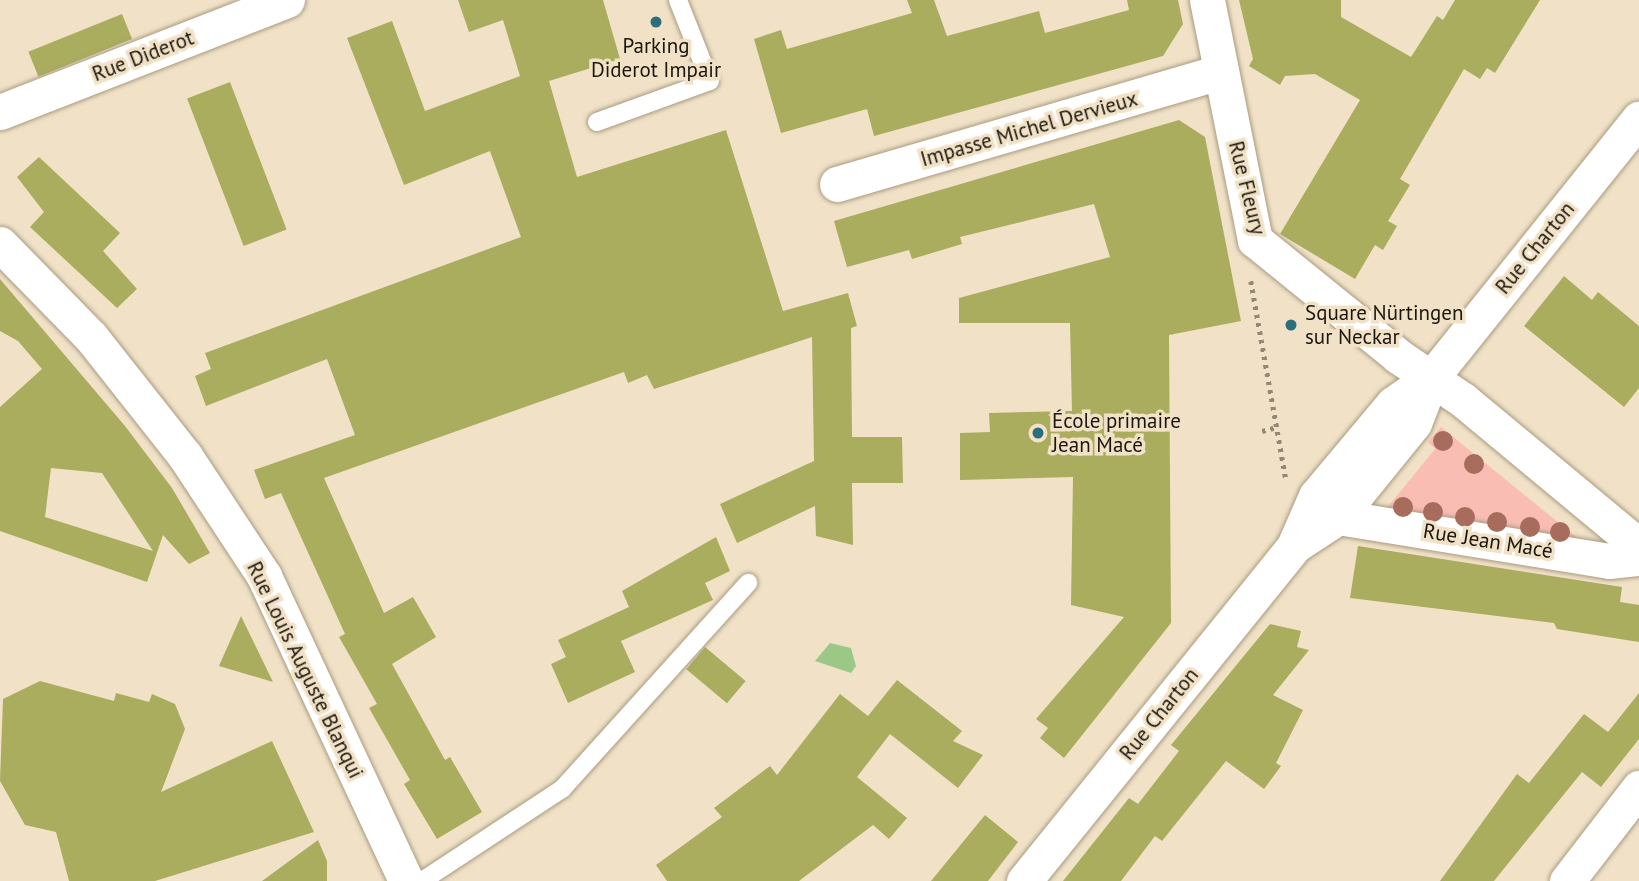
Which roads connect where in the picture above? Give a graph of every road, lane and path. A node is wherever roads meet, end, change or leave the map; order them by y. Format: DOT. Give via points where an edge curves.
graph roads {
  1 [pos="287,0"];
  2 [pos="678,0"];
  3 [pos="1207,0"];
  4 [pos="1221,72"];
  5 [pos="0,112"];
  6 [pos="1639,119"];
  7 [pos="597,122"];
  8 [pos="837,184"];
  9 [pos="1255,240"];
  10 [pos="0,244"];
  11 [pos="1432,377"];
  12 [pos="1277,427"];
  13 [pos="1262,431"];
  14 [pos="1288,494"];
  15 [pos="1338,517"];
  16 [pos="1639,546"];
  17 [pos="1294,547"];
  18 [pos="1639,558"];
  19 [pos="748,583"];
  20 [pos="1639,789"];
  21 [pos="406,881"];
  22 [pos="422,881"];
  23 [pos="1024,881"];
  24 [pos="1567,881"];
  1 -- 5 [label="street, Rue Diderot"];
  2 -- 7 [label="lane" via="710,81"];
  3 -- 4 [label="street, Rue Fleury"];
  4 -- 8 [label="street, Impasse Michel Dervieux"];
  4 -- 9 [label="street, Rue Fleury"];
  6 -- 11 [label="street, Rue Charton"];
  9 -- 11 [label="street, Rue Fleury"];
  9 -- 12 [label="path" via="1249,268"];
  10 -- 21 [label="street, Rue Louis Auguste Blanqui" via="91,337 185,456 264,576"];
  11 -- 15 [label="street, Rue Charton" via="1414,423"];
  11 -- 16 [label="street"];
  11 -- 17 [label="street, Rue Charton" via="1393,404 1316,496"];
  12 -- 13 [label="path"];
  12 -- 14 [label="path"];
  15 -- 17 [label="street, Rue Charton"];
  15 -- 18 [label="street, Rue Jean Macé" via="1609,561"];
  17 -- 23 [label="street, Rue Charton"];
  19 -- 22 [label="lane" via="562,789"];
  20 -- 24 [label="street"];
}
